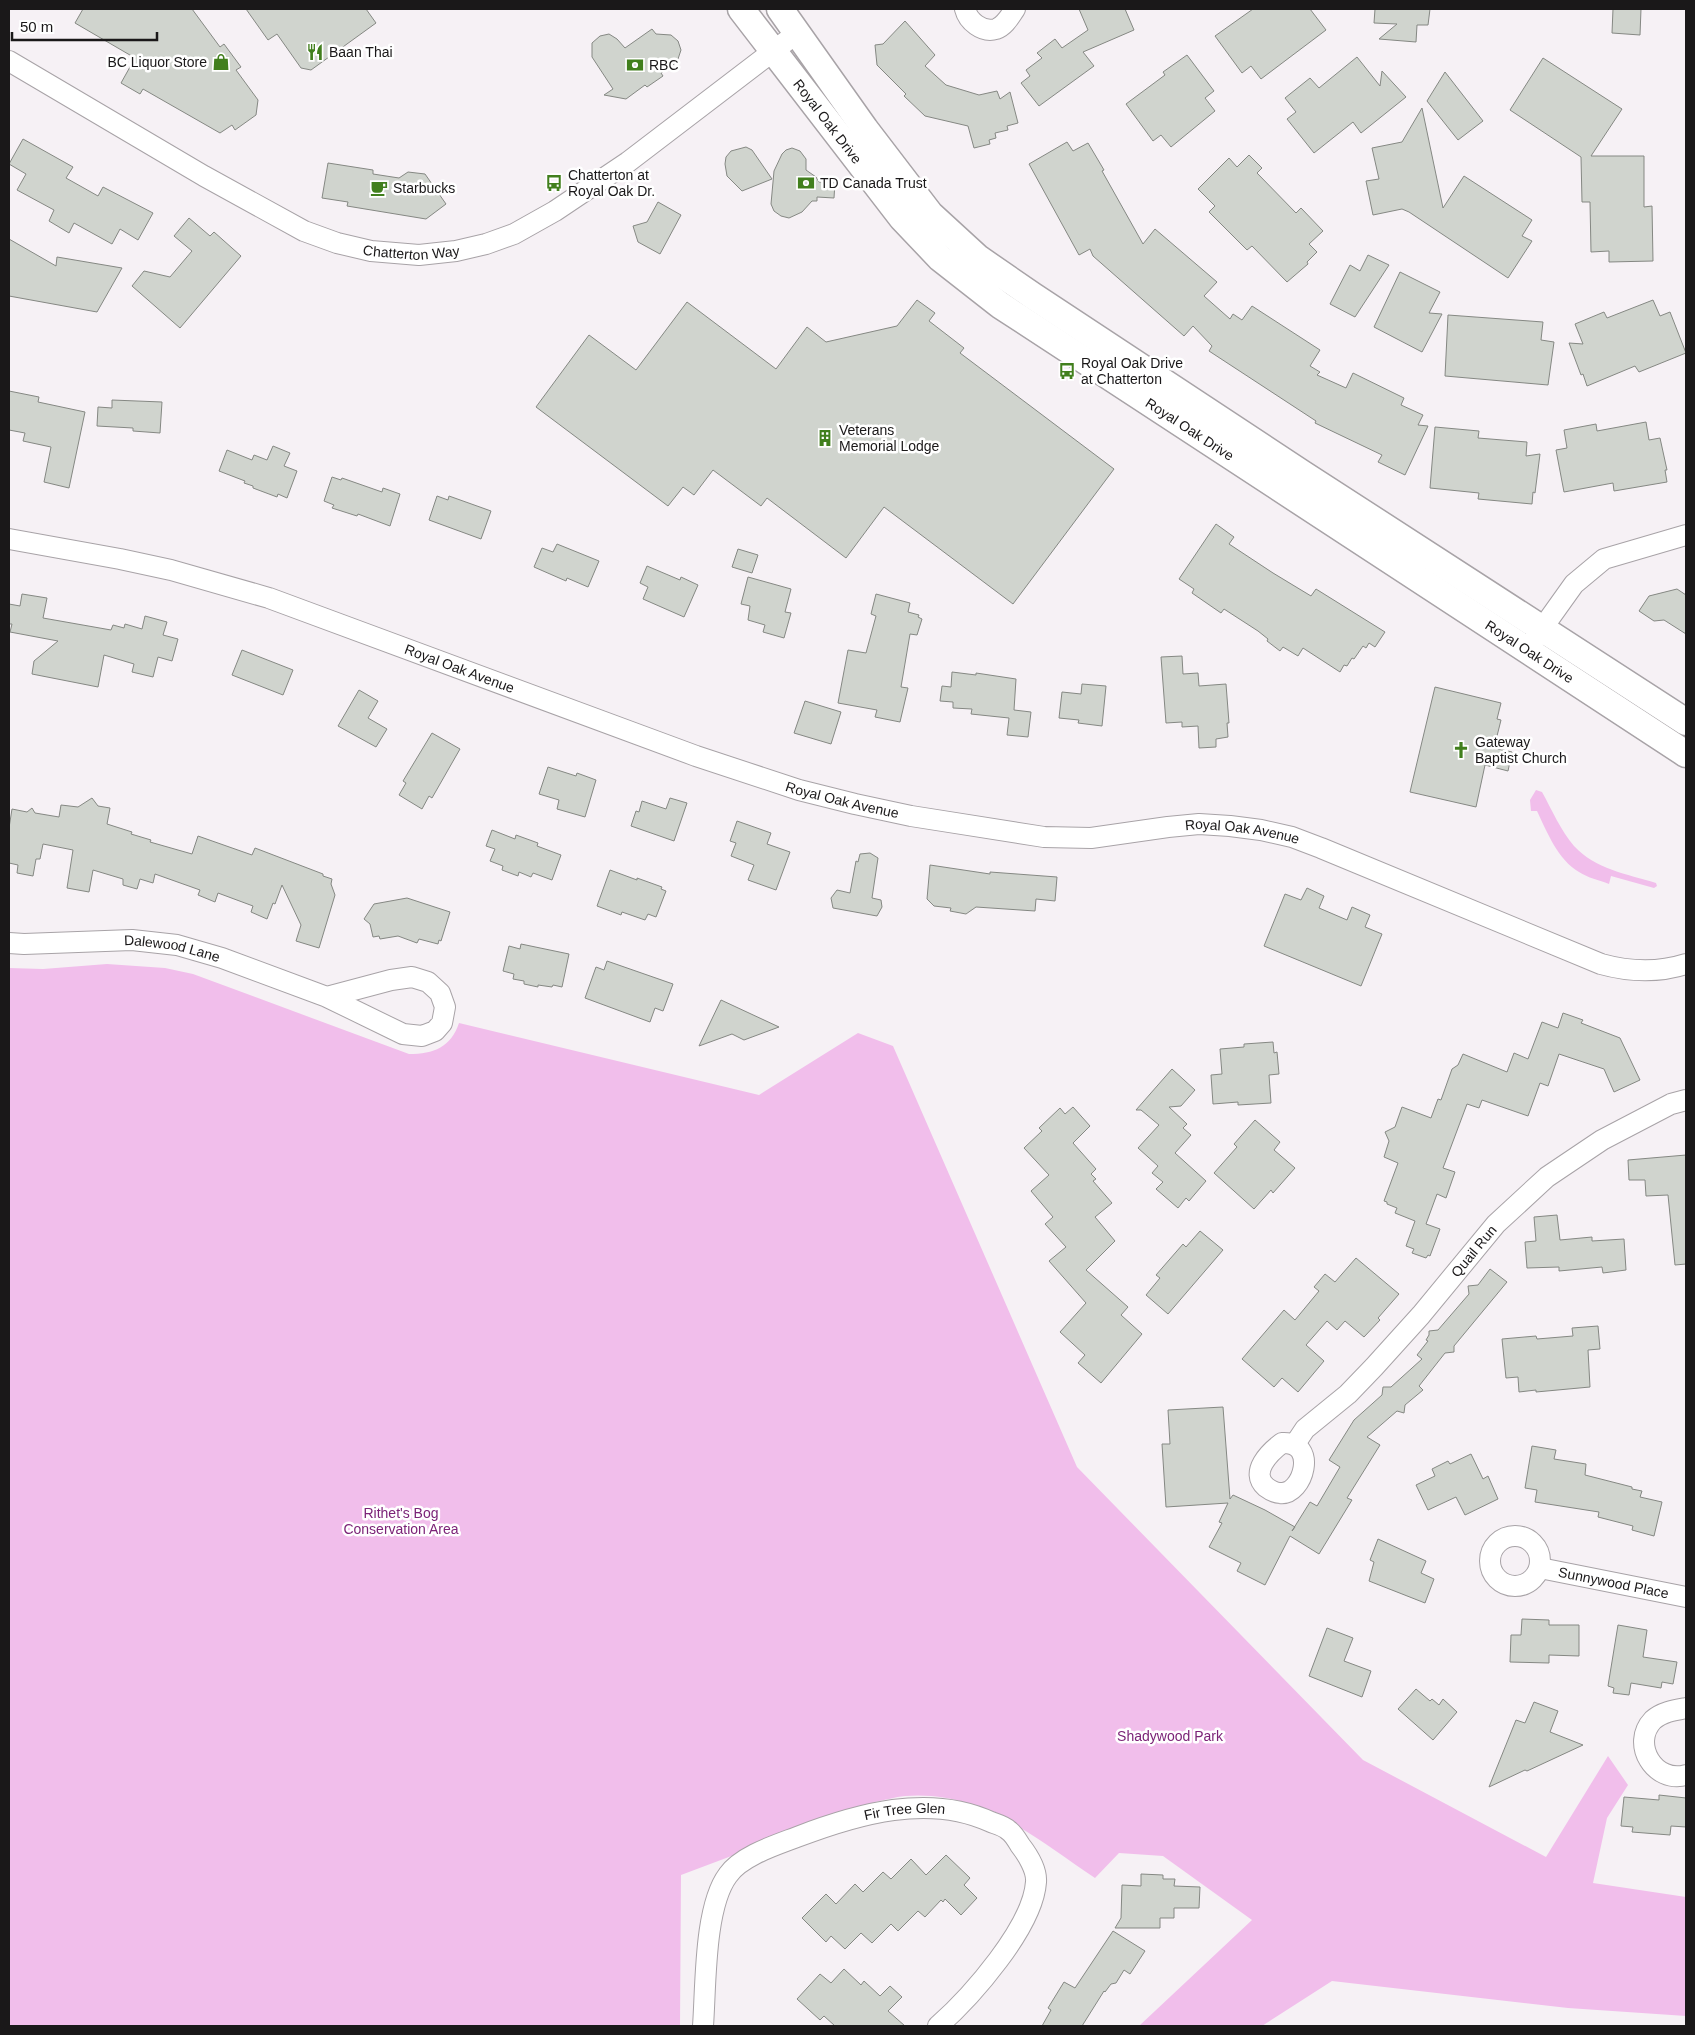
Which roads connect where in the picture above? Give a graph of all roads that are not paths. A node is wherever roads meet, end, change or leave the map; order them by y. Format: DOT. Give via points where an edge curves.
graph roads {
  1 [pos="741,9"];
  2 [pos="780,9"];
  3 [pos="965,9"];
  4 [pos="1015,9"];
  5 [pos="797,33"];
  6 [pos="773,51"];
  7 [pos="9,61"];
  8 [pos="1686,535"];
  9 [pos="9,539"];
  10 [pos="1542,628"];
  11 [pos="1527,650"];
  12 [pos="1686,722"];
  13 [pos="1686,754"];
  14 [pos="9,943"];
  15 [pos="1686,964"];
  16 [pos="328,997"];
  17 [pos="1686,1100"];
  18 [pos="1295,1444"];
  19 [pos="1540,1568"];
  20 [pos="1686,1597"];
  21 [pos="1686,1708"];
  22 [pos="1686,1774"];
  23 [pos="703,2026"];
  24 [pos="938,2026"];
  1 -- 6 [label="main road, Royal Oak Drive"];
  2 -- 5 [label="main road, Royal Oak Drive"];
  3 -- 4 [label="street" via="968,18 981,28 995,29 1008,21"];
  5 -- 6 [label="street, Chatterton Way"];
  5 -- 10 [label="main road, Royal Oak Drive" via="930,214 978,258"];
  6 -- 7 [label="street, Chatterton Way" via="628,162 555,211 514,234 486,244 419,255 371,251 304,231"];
  6 -- 11 [label="main road, Royal Oak Drive" via="902,218 940,258 1000,305"];
  8 -- 10 [label="street" via="1604,559 1574,584"];
  9 -- 15 [label="street, Royal Oak Avenue" via="171,570 269,598 696,756 854,804 1044,837 1091,838 1199,824 1261,830 1322,848 1601,964 1638,971"];
  10 -- 11 [label="street"];
  10 -- 12 [label="main road, Royal Oak Drive"];
  11 -- 13 [label="main road, Royal Oak Drive"];
  14 -- 16 [label="street, Dalewood Lane" via="132,940 177,944"];
  16 -- 16 [label="street, Dalewood Lane" via="403,1034 422,1036 435,1032 442,1023 445,1007 440,993 428,982 412,977"];
  17 -- 18 [label="street, Quail Run" via="1671,1104 1602,1140 1547,1177 1496,1224 1374,1367 1348,1394 1305,1429"];
  19 -- 20 [label="street, Sunnywood Place"];
  21 -- 22 [label="street" via="1665,1713 1654,1720 1646,1731 1644,1744 1647,1757 1655,1768 1667,1775"];
  23 -- 24 [label="street, Fir Tree Glen" via="711,1920 728,1874 747,1859 823,1827 853,1817 908,1808 974,1814 1008,1830 1028,1854 1036,1881 1030,1910 996,1962 962,2005"];
}
